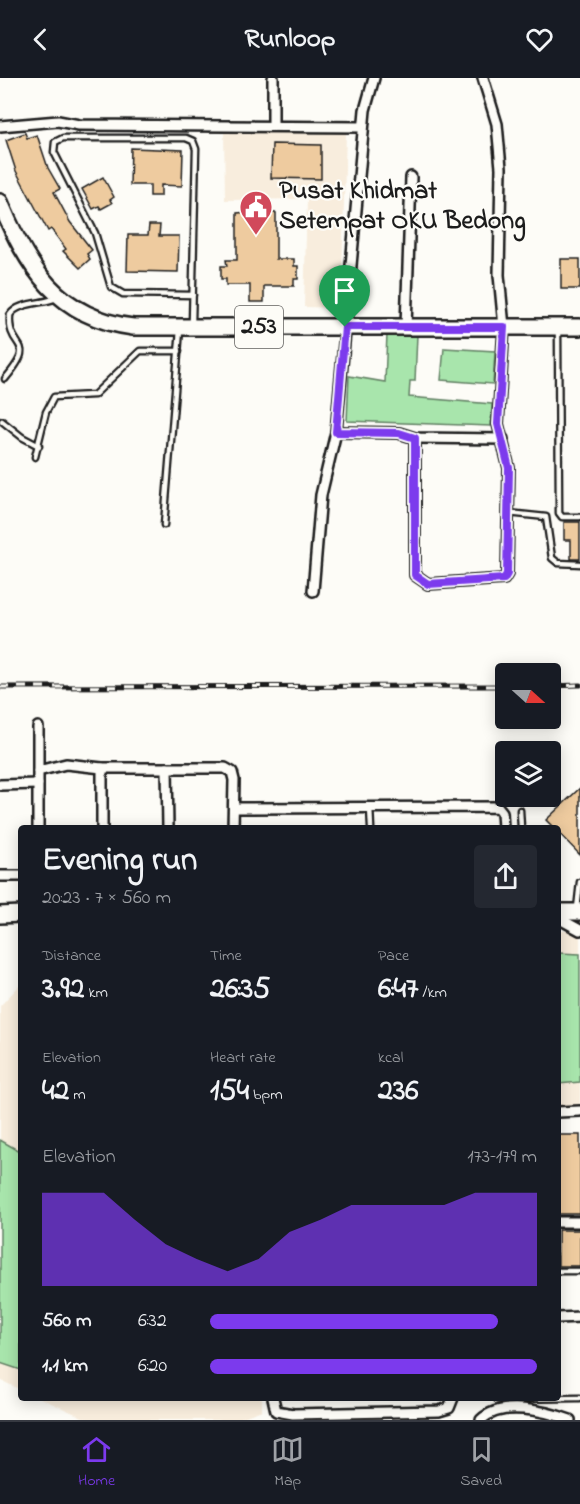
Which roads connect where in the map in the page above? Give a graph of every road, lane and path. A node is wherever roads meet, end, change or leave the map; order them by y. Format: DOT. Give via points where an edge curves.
graph roads {
  1 [pos="273,78"];
  2 [pos="374,78"];
  3 [pos="483,78"];
  4 [pos="0,126"];
  5 [pos="273,126"];
  6 [pos="363,127"];
  7 [pos="411,177"];
  8 [pos="0,202"];
  9 [pos="193,295"];
  10 [pos="59,297"];
  11 [pos="186,327"];
  12 [pos="345,327"];
  13 [pos="406,327"];
  14 [pos="504,327"];
  15 [pos="558,327"];
  16 [pos="580,327"];
  17 [pos="179,351"];
  18 [pos="5,379"];
  19 [pos="3,421"];
  20 [pos="336,432"];
  21 [pos="415,438"];
  22 [pos="502,439"];
  23 [pos="39,446"];
  24 [pos="35,457"];
  25 [pos="508,513"];
  26 [pos="580,517"];
  27 [pos="164,525"];
  28 [pos="580,564"];
  29 [pos="312,591"];
  30 [pos="38,727"];
  31 [pos="102,768"];
  32 [pos="167,768"];
  33 [pos="38,771"];
  34 [pos="38,784"];
  35 [pos="0,785"];
  36 [pos="370,807"];
  37 [pos="234,808"];
  38 [pos="520,810"];
  39 [pos="38,825"];
  40 [pos="102,825"];
  41 [pos="168,825"];
  42 [pos="233,825"];
  43 [pos="371,825"];
  44 [pos="503,825"];
  45 [pos="521,825"];
  46 [pos="0,876"];
  47 [pos="18,876"];
  48 [pos="580,882"];
  49 [pos="561,912"];
  50 [pos="579,912"];
  51 [pos="18,914"];
  52 [pos="0,915"];
  53 [pos="561,920"];
  54 [pos="580,930"];
  55 [pos="580,1111"];
  56 [pos="561,1112"];
  57 [pos="561,1222"];
  58 [pos="580,1222"];
  59 [pos="561,1271"];
  60 [pos="580,1271"];
  61 [pos="580,1317"];
  62 [pos="561,1318"];
  63 [pos="561,1398"];
  64 [pos="580,1398"];
  65 [pos="274,1401"];
  66 [pos="452,1401"];
  67 [pos="557,1418"];
  68 [pos="480,1420"];
  69 [pos="570,1420"];
  1 -- 5 [label="street"];
  2 -- 6 [label="street"];
  3 -- 14 [label="street" via="497,124 501,168 499,275"];
  4 -- 5 [label="street" via="58,121"];
  5 -- 6 [label="street"];
  6 -- 12 [label="street"];
  7 -- 13 [label="street"];
  8 -- 10 [label="main road, 253" via="22,248"];
  9 -- 9 [label="lane" via="120,293 111,287 95,233 54,152 56,142 63,138 193,141"];
  9 -- 11 [label="lane"];
  10 -- 11 [label="main road, 253" via="78,312 113,324"];
  10 -- 18 [label="lane" via="18,307 10,315 11,330 22,358"];
  11 -- 12 [label="main road, 253"];
  11 -- 17 [label="lane"];
  12 -- 13 [label="main road, 253"];
  12 -- 20 [label="street"];
  13 -- 14 [label="main road, 253"];
  14 -- 15 [label="main road, 253"];
  14 -- 22 [label="street" via="498,398"];
  15 -- 16 [label="main road, 253"];
  15 -- 26 [label="lane" via="559,514"];
  17 -- 23 [label="lane" via="140,351 94,394 54,398 45,412"];
  17 -- 27 [label="lane"];
  19 -- 23 [label="lane"];
  20 -- 21 [label="street" via="399,433"];
  20 -- 29 [label="street" via="321,495"];
  21 -- 22 [label="street"];
  21 -- 25 [label="street" via="413,570 418,579 428,584 504,579"];
  22 -- 25 [label="street" via="509,468"];
  23 -- 24 [label="lane"];
  25 -- 28 [label="lane" via="546,517 552,558 561,563"];
  30 -- 33 [label="street"];
  31 -- 32 [label="street"];
  31 -- 33 [label="street" via="66,764"];
  31 -- 40 [label="street"];
  32 -- 37 [label="street" via="229,770 234,780"];
  32 -- 41 [label="street"];
  33 -- 34 [label="street"];
  34 -- 35 [label="street"];
  34 -- 39 [label="street"];
  36 -- 37 [label="street"];
  36 -- 43 [label="lane"];
  36 -- 44 [label="street" via="498,807 502,809"];
  37 -- 42 [label="street"];
  38 -- 45 [label="lane"];
  46 -- 47 [label="street"];
  48 -- 50 [label="lane"];
  49 -- 50 [label="main road"];
  51 -- 52 [label="main road"];
  53 -- 54 [label="street"];
  55 -- 56 [label="street"];
  57 -- 58 [label="street"];
  59 -- 60 [label="lane"];
  61 -- 62 [label="street"];
  63 -- 64 [label="lane"];
  65 -- 66 [label="street" via="276,1411 293,1414 439,1411 449,1408"];
  67 -- 68 [label="street" via="501,1410"];
  67 -- 69 [label="street"];
}
